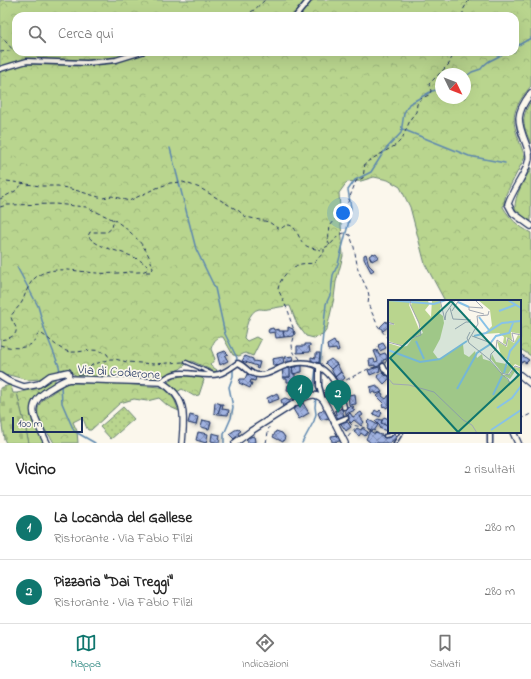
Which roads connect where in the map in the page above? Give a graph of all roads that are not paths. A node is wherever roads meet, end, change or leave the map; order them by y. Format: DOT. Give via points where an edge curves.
graph roads {
  1 [pos="309,0"];
  2 [pos="299,12"];
  3 [pos="129,56"];
  4 [pos="0,69"];
  5 [pos="531,93"];
  6 [pos="531,226"];
  7 [pos="186,362"];
  8 [pos="318,366"];
  9 [pos="383,366"];
  10 [pos="388,372"];
  11 [pos="214,374"];
  12 [pos="0,376"];
  13 [pos="521,376"];
  14 [pos="69,378"];
  15 [pos="161,382"];
  16 [pos="531,384"];
  17 [pos="322,398"];
  18 [pos="344,407"];
  19 [pos="346,418"];
  20 [pos="334,423"];
  21 [pos="391,433"];
  22 [pos="401,433"];
  23 [pos="514,433"];
  24 [pos="385,436"];
  25 [pos="47,443"];
  26 [pos="182,443"];
  27 [pos="235,443"];
  28 [pos="345,443"];
  29 [pos="395,443"];
  30 [pos="518,443"];
  1 -- 2 [label="street"];
  3 -- 4 [label="street" via="87,63 27,61"];
  5 -- 6 [label="street" via="519,117 519,126 528,151 528,161 508,204 513,213"];
  7 -- 11 [label="lane"];
  8 -- 11 [label="street" via="301,363 287,365 260,375 248,371 239,363 224,372"];
  8 -- 17 [label="street"];
  8 -- 18 [label="street" via="329,374 336,385"];
  9 -- 10 [label="street"];
  11 -- 15 [label="street" via="180,372"];
  12 -- 14 [label="street" via="24,387 40,384 50,376 68,372"];
  13 -- 16 [label="street"];
  14 -- 15 [label="street, Via di Coderone"];
  14 -- 25 [label="street, Via di Coderone" via="39,396 34,402 33,414"];
  15 -- 26 [label="street, Via di Coderone" via="172,391 182,405"];
  17 -- 20 [label="street"];
  17 -- 27 [label="street" via="309,395"];
  19 -- 20 [label="street"];
  20 -- 28 [label="street"];
  21 -- 24 [label="lane"];
  22 -- 29 [label="lane"];
  23 -- 30 [label="street"];
}
